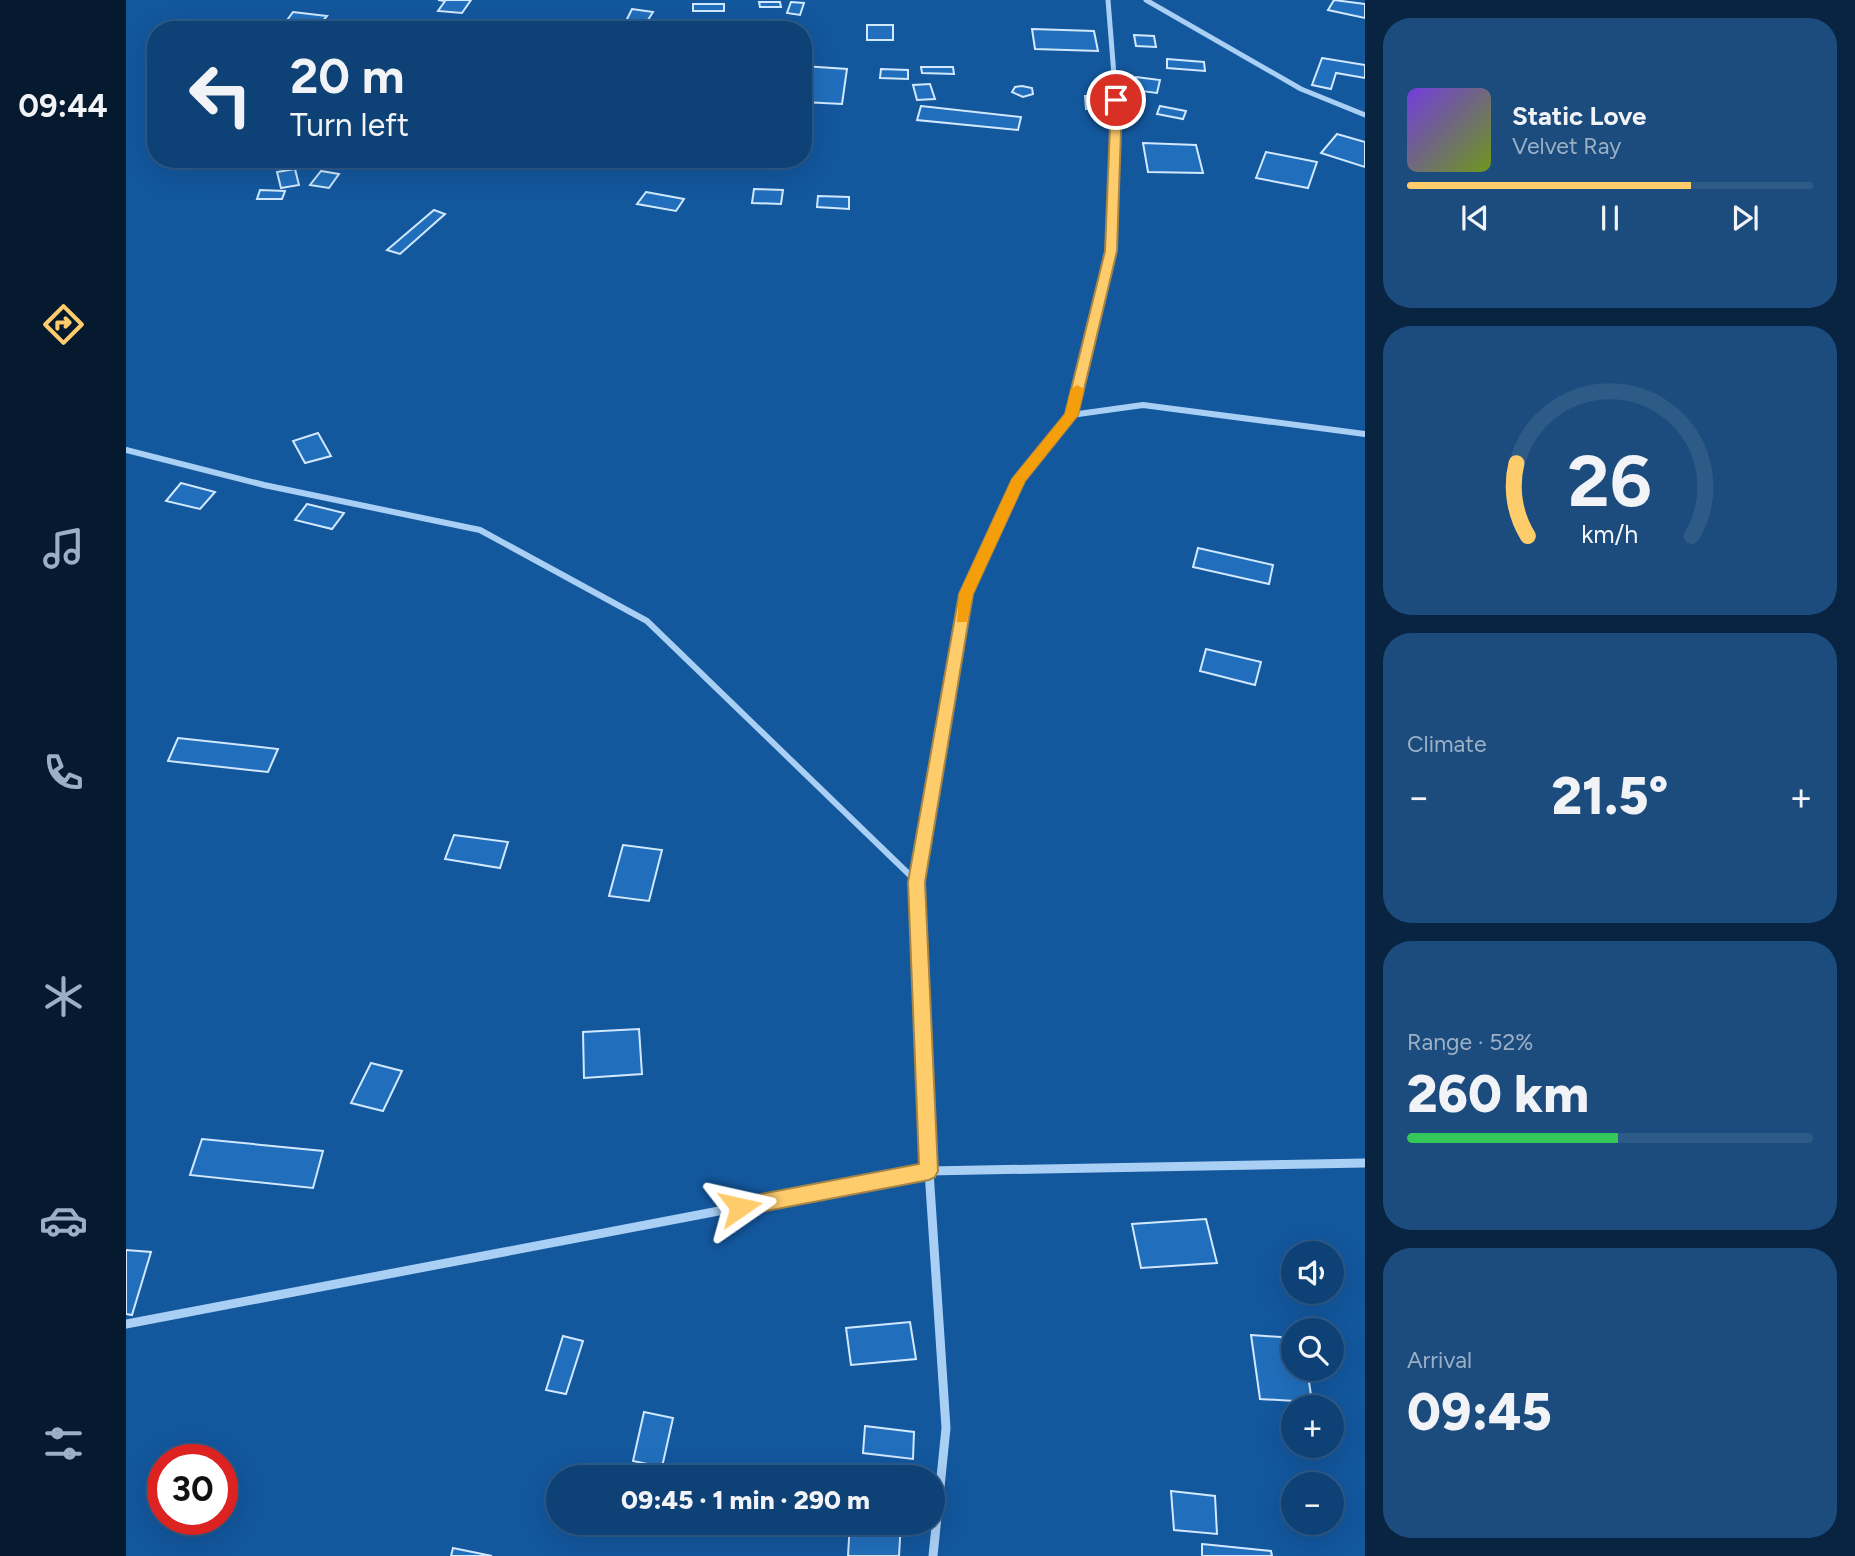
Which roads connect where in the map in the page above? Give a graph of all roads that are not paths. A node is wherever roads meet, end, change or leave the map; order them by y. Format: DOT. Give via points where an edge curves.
graph roads {
  1 [pos="1108,0"];
  2 [pos="1146,0"];
  3 [pos="1365,116"];
  4 [pos="1071,415"];
  5 [pos="1365,434"];
  6 [pos="126,450"];
  7 [pos="917,882"];
  8 [pos="1365,1163"];
  9 [pos="929,1171"];
  10 [pos="126,1324"];
  11 [pos="933,1556"];
  1 -- 4 [label="street" via="1116,100 1111,251"];
  2 -- 3 [label="street" via="1301,89"];
  4 -- 5 [label="street" via="1143,405"];
  4 -- 7 [label="street" via="1019,479 966,594"];
  6 -- 7 [label="street" via="492,536 646,621"];
  7 -- 9 [label="street"];
  8 -- 9 [label="street"];
  9 -- 10 [label="street"];
  9 -- 11 [label="street" via="946,1427"];
}
